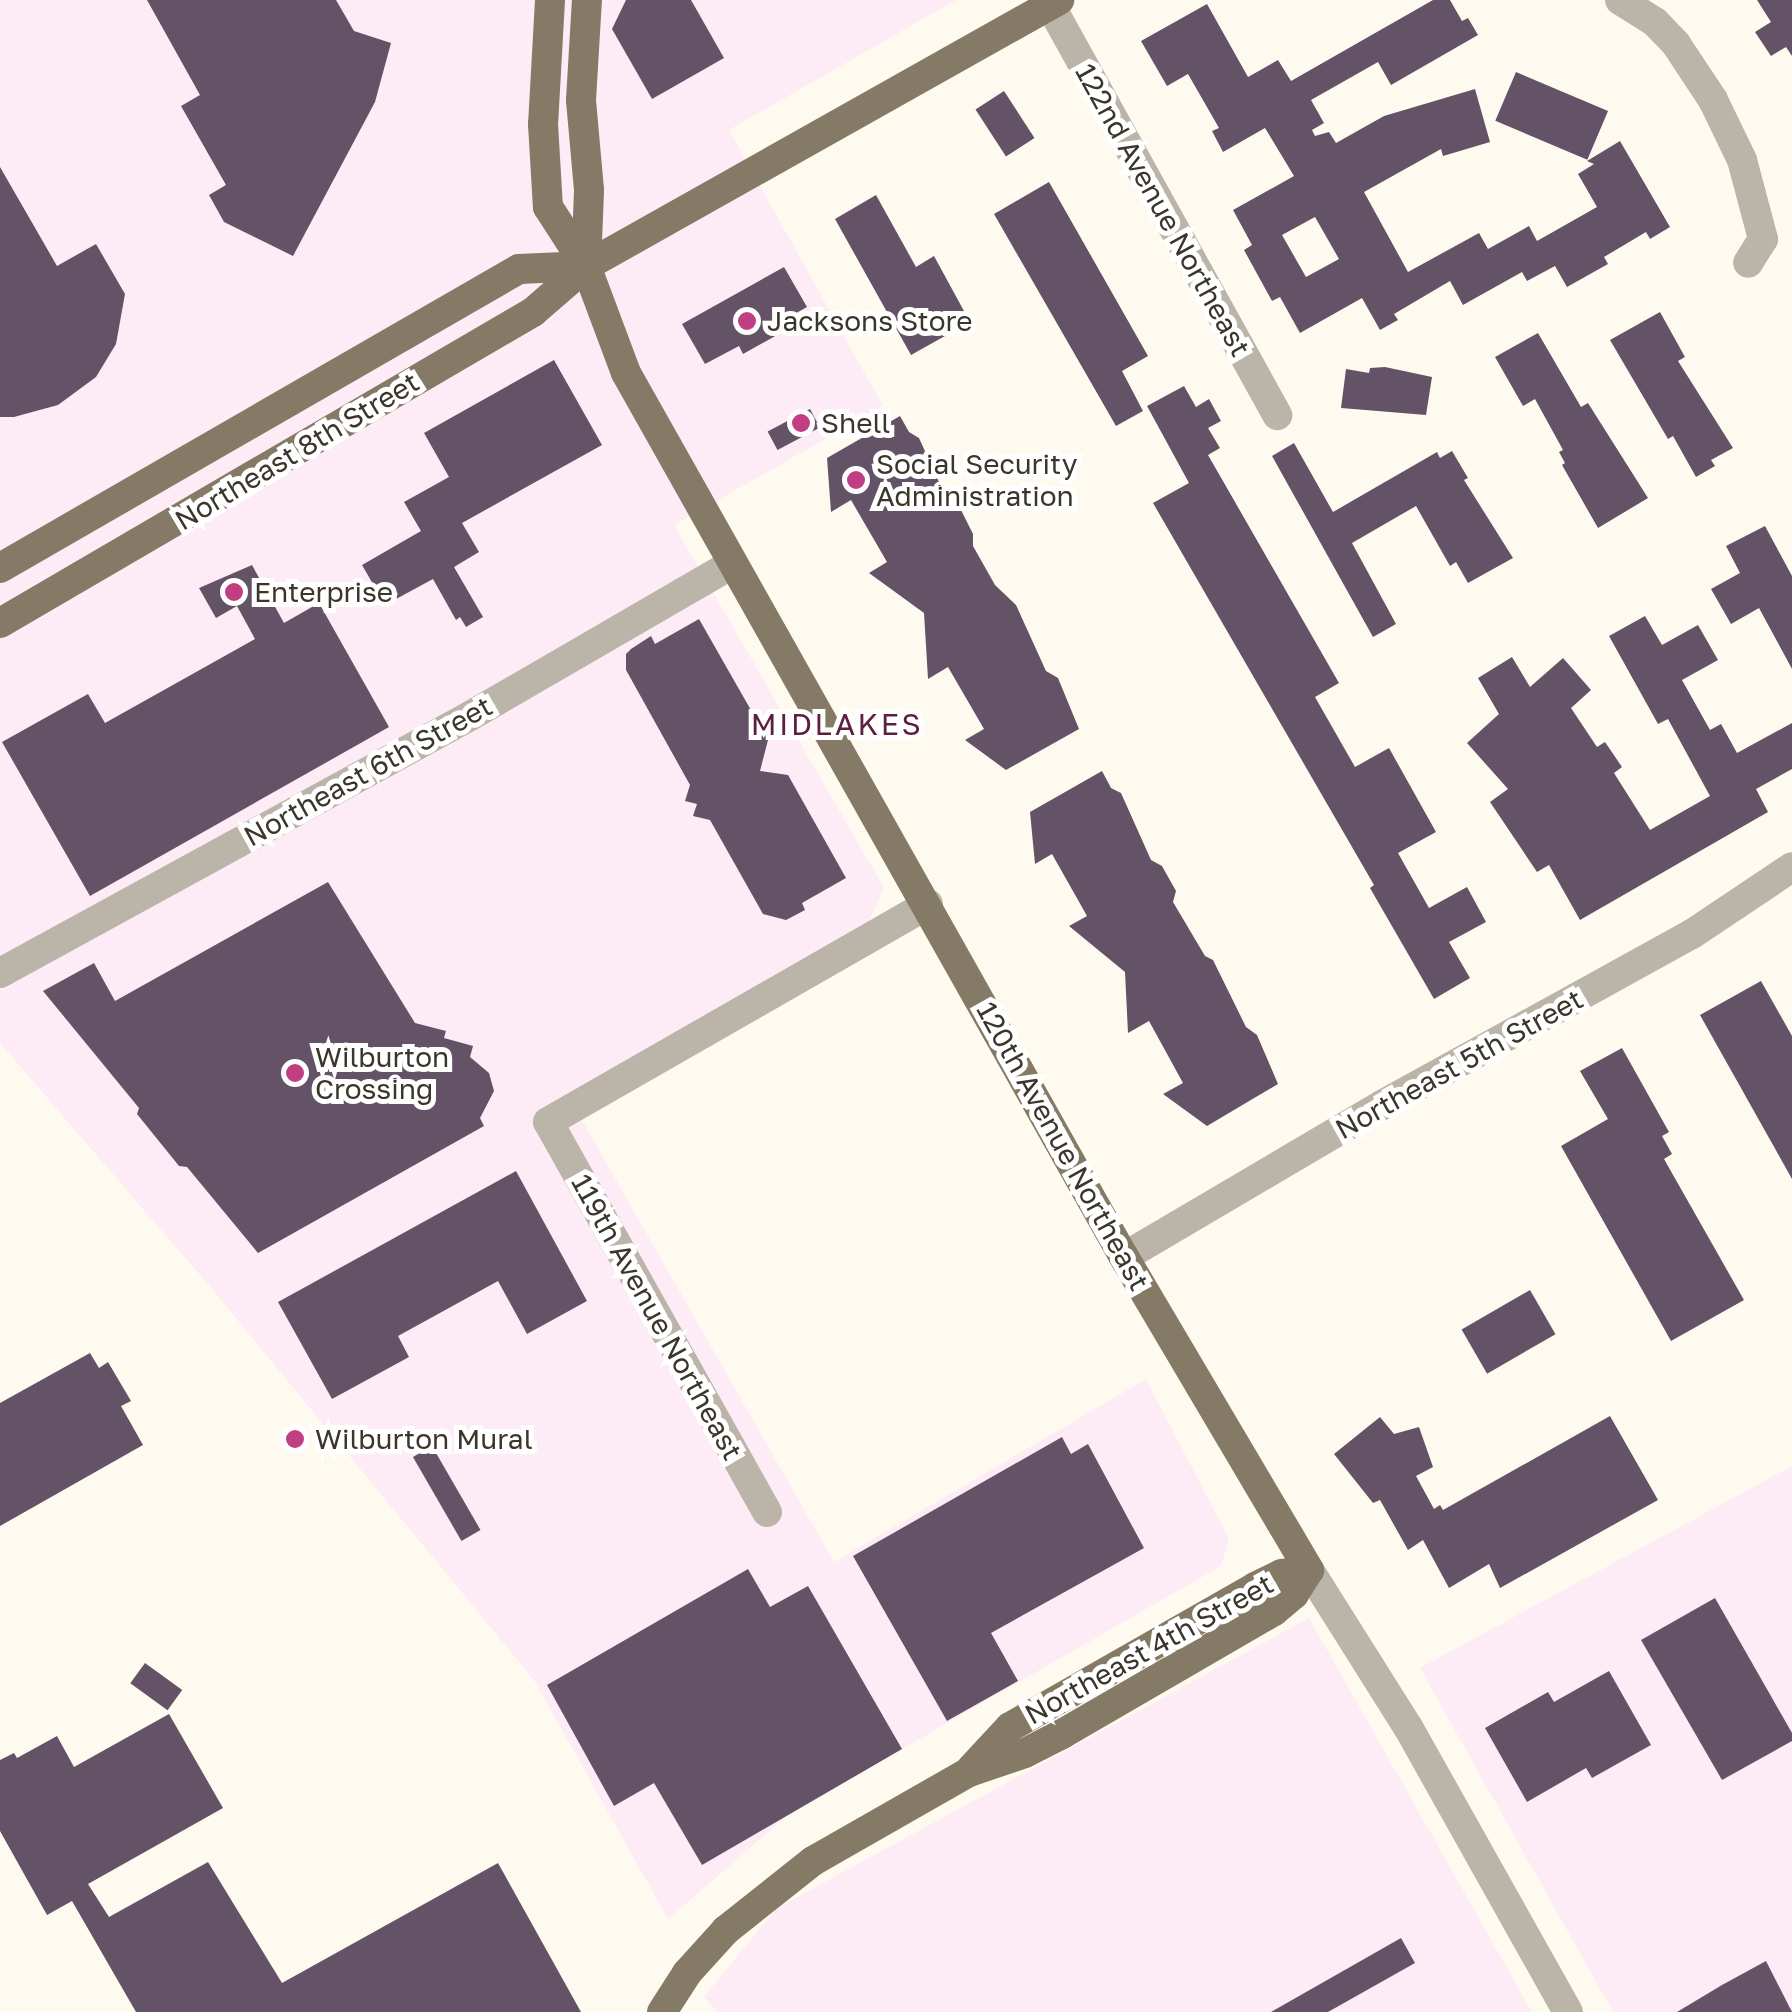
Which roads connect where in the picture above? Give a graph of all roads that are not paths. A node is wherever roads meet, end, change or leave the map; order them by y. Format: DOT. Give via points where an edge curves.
graph roads {
  1 [pos="550,0"];
  2 [pos="587,0"];
  3 [pos="1620,0"];
  4 [pos="1054,3"];
  5 [pos="1748,263"];
  6 [pos="586,266"];
  7 [pos="1276,415"];
  8 [pos="732,564"];
  9 [pos="0,568"];
  10 [pos="0,623"];
  11 [pos="1792,867"];
  12 [pos="928,904"];
  13 [pos="0,973"];
  14 [pos="1124,1257"];
  15 [pos="767,1512"];
  16 [pos="1309,1570"];
  17 [pos="656,2010"];
  18 [pos="1568,2012"];
  1 -- 6 [label="main road, 120th Avenue Northeast" via="543,124 548,207"];
  2 -- 6 [label="main road, 120th Avenue Northeast" via="581,100 589,190"];
  3 -- 5 [label="street" via="1676,44 1734,143 1762,229"];
  4 -- 6 [label="main road, Northeast 8th Street"];
  4 -- 7 [label="street, 122nd Avenue Northeast"];
  6 -- 8 [label="main road, 120th Avenue Northeast" via="626,373"];
  6 -- 9 [label="main road, Northeast 8th Street" via="519,269"];
  6 -- 10 [label="main road, Northeast 8th Street" via="533,312"];
  8 -- 12 [label="main road, 120th Avenue Northeast"];
  8 -- 13 [label="street, Northeast 6th Street"];
  11 -- 14 [label="street, Northeast 5th Street" via="1692,934"];
  12 -- 14 [label="main road, 120th Avenue Northeast"];
  12 -- 15 [label="street, 119th Avenue Northeast" via="548,1122"];
  14 -- 16 [label="main road, 120th Avenue Northeast"];
  16 -- 17 [label="main road, Northeast 4th Street" via="1274,1611 1026,1754 969,1772 812,1861 707,1950"];
  16 -- 18 [label="street, 120th Avenue Northeast" via="1408,1727"];
}
